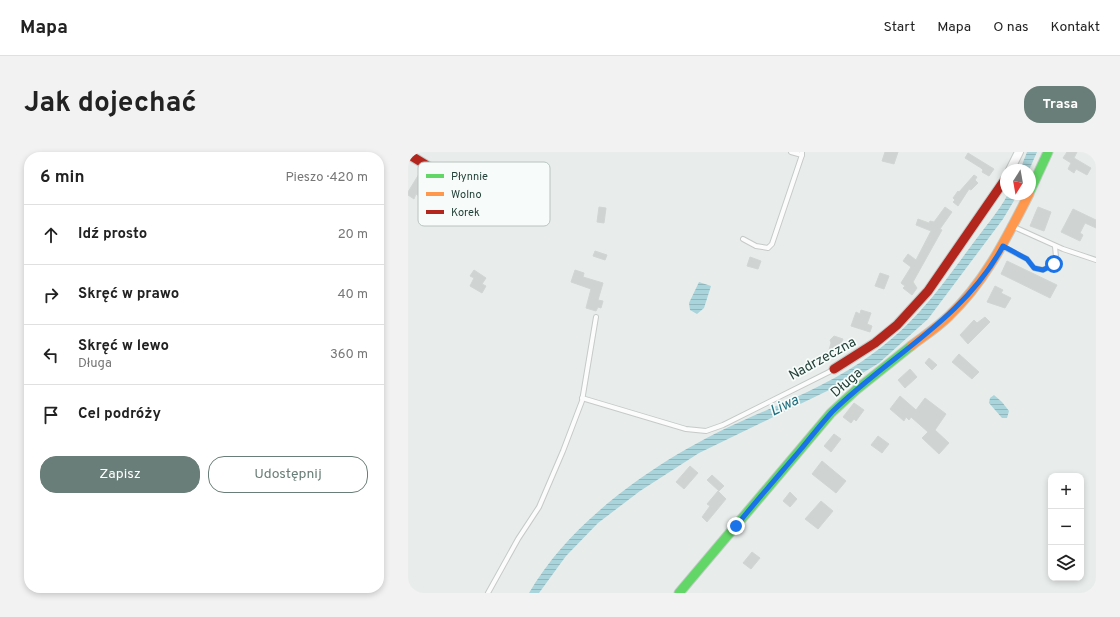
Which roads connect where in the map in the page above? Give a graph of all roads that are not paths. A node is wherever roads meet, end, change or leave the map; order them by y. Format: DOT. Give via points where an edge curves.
graph roads {
  1 [pos="791,152"];
  2 [pos="1019,152"];
  3 [pos="1048,152"];
  4 [pos="802,153"];
  5 [pos="408,154"];
  6 [pos="421,162"];
  7 [pos="1013,164"];
  8 [pos="1036,178"];
  9 [pos="1000,187"];
  10 [pos="1026,200"];
  11 [pos="1014,227"];
  12 [pos="743,239"];
  13 [pos="1003,246"];
  14 [pos="1055,246"];
  15 [pos="1096,260"];
  16 [pos="596,317"];
  17 [pos="834,369"];
  18 [pos="582,398"];
  19 [pos="488,593"];
  20 [pos="679,593"];
  1 -- 4 [label="lane"];
  2 -- 7 [label="street"];
  3 -- 8 [label="street"];
  4 -- 12 [label="lane" via="772,244 768,248 756,246"];
  5 -- 6 [label="street"];
  9 -- 17 [label="street, Nadrzeczna" via="928,291 897,325 875,343"];
  10 -- 11 [label="street, Długa"];
  11 -- 13 [label="street, Długa"];
  11 -- 14 [label="lane"];
  13 -- 14 [label="lane" via="1027,259 1034,268 1043,270 1054,264"];
  13 -- 20 [label="street, Długa" via="977,286 949,316 831,413"];
  14 -- 15 [label="lane"];
  16 -- 18 [label="lane"];
  17 -- 18 [label="lane, Nadrzeczna" via="723,425 706,431 686,429"];
  18 -- 19 [label="lane" via="549,486"];
}
